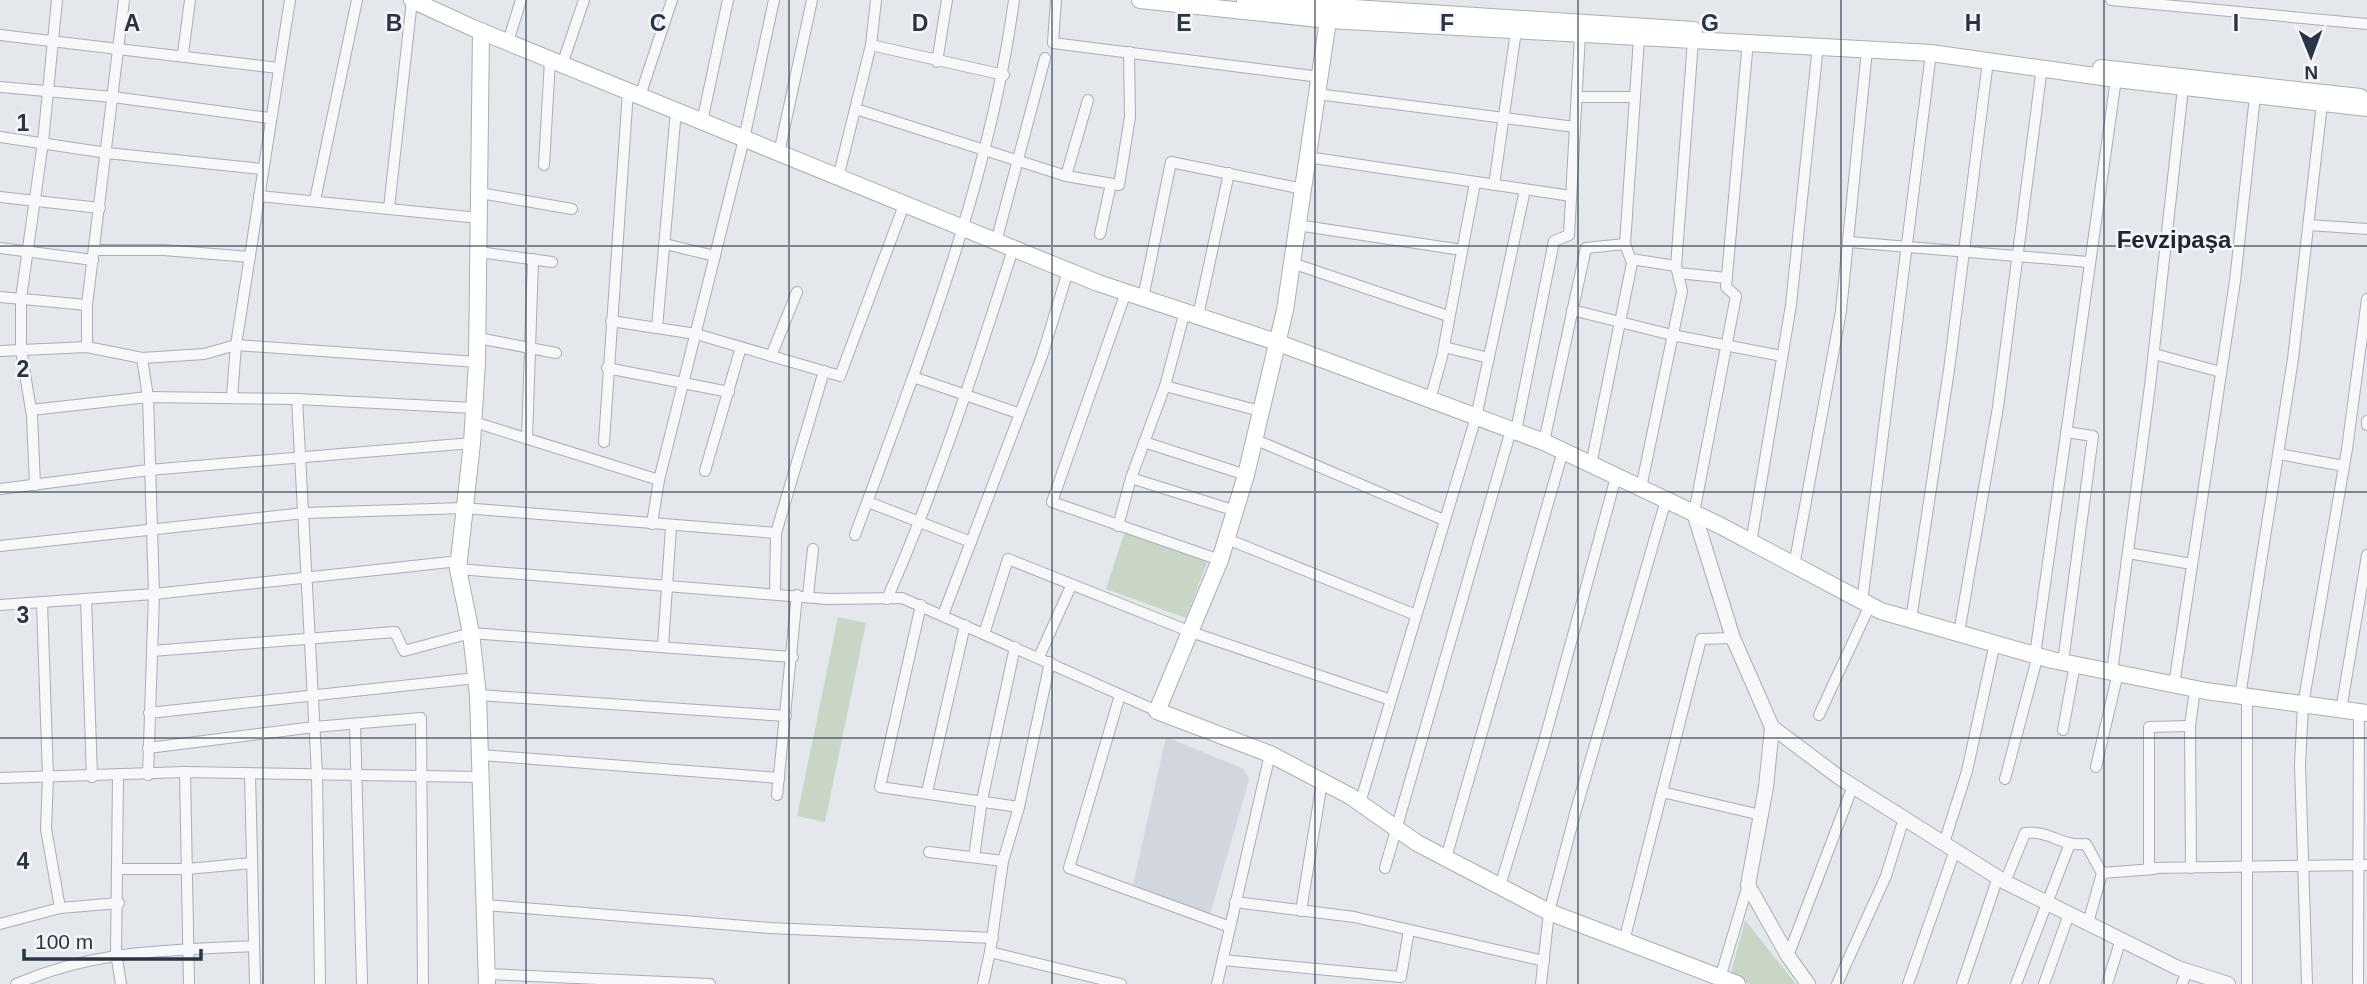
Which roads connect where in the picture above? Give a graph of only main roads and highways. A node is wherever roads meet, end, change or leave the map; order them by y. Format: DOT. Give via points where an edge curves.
graph roads {
  1 [pos="412,0"];
  2 [pos="1140,0"];
  3 [pos="1238,0"];
  4 [pos="1329,9"];
  5 [pos="481,32"];
  6 [pos="1748,41"];
  7 [pos="2042,67"];
  8 [pos="2367,97"];
  9 [pos="2367,108"];
  10 [pos="1276,342"];
  11 [pos="2363,713"];
  12 [pos="487,979"];
  13 [pos="1737,984"];
  1 -- 5 [label="main road"];
  2 -- 4 [label="main road"];
  3 -- 4 [label="main road"];
  4 -- 6 [label="main road" via="1516,31"];
  4 -- 6 [label="main road" via="1718,32"];
  4 -- 10 [label="main road" via="1285,310"];
  5 -- 10 [label="main road" via="1068,271"];
  5 -- 12 [label="main road" via="477,362 458,565 477,686"];
  6 -- 7 [label="main road" via="1931,53"];
  7 -- 8 [label="main road" via="2124,69"];
  7 -- 9 [label="main road"];
  10 -- 11 [label="main road" via="1544,442 1694,513 1866,604 1911,620 2115,673"];
  10 -- 13 [label="main road" via="1227,539 1157,711 1269,754 1360,803 1446,858 1549,912"];
}
